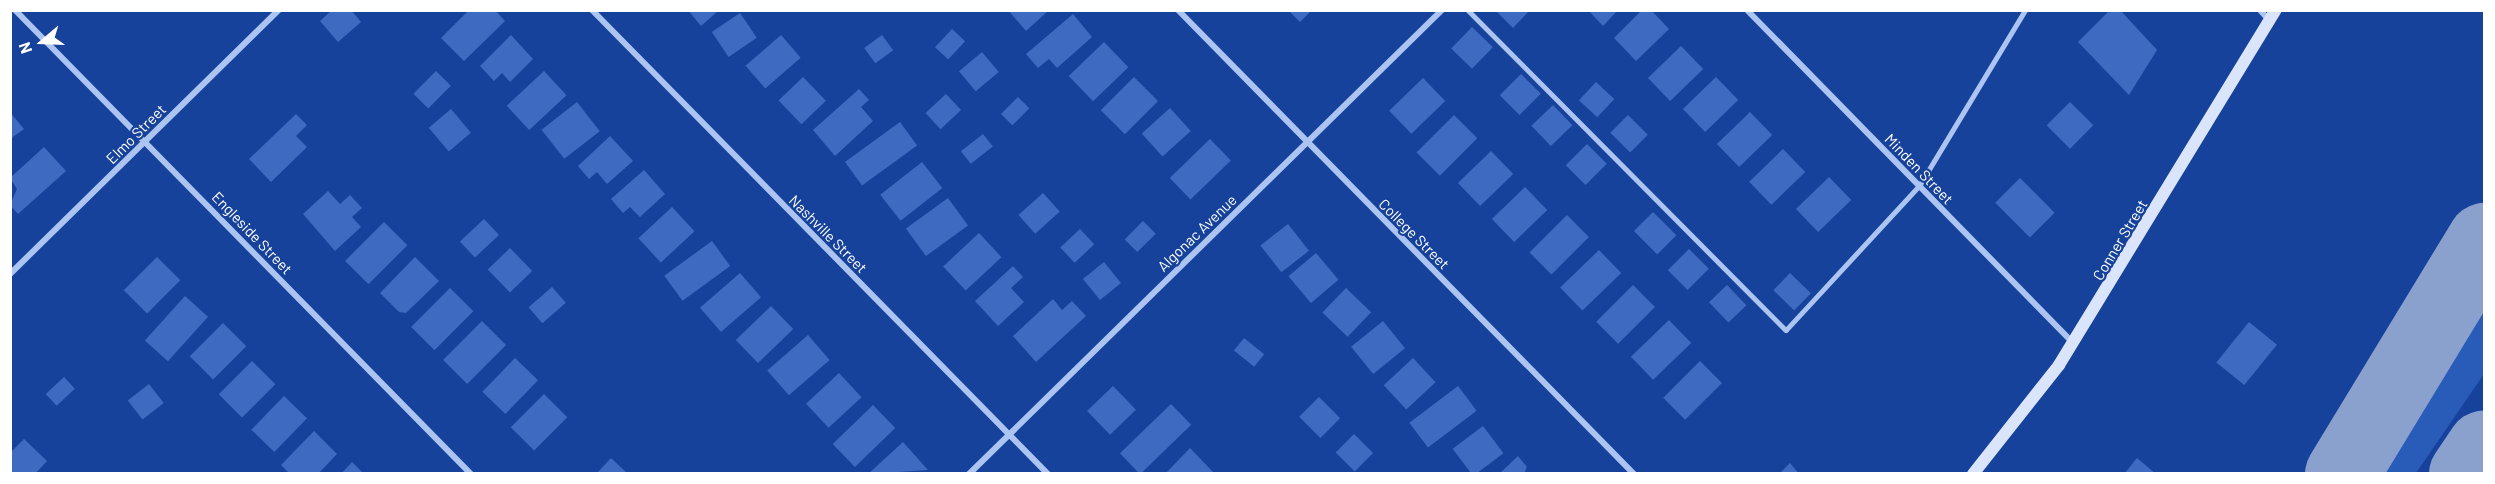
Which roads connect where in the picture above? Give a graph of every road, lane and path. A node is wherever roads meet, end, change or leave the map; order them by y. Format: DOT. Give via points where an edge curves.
graph roads {
  1 [pos="15,10"];
  2 [pos="279,10"];
  3 [pos="592,10"];
  4 [pos="1178,10"];
  5 [pos="1442,10"];
  6 [pos="1468,10"];
  7 [pos="1747,10"];
  8 [pos="2025,10"];
  9 [pos="2260,10"];
  10 [pos="2273,16"];
  11 [pos="145,142"];
  12 [pos="1307,142"];
  13 [pos="1919,186"];
  14 [pos="10,274"];
  15 [pos="2073,344"];
  16 [pos="1009,434"];
  17 [pos="471,474"];
  18 [pos="969,474"];
  19 [pos="1048,474"];
  20 [pos="1634,474"];
  21 [pos="1973,474"];
  1 -- 11 [label="street, Engleside Street"];
  2 -- 11 [label="street, Elmo Street"];
  3 -- 16 [label="street, Nashville Street"];
  4 -- 12 [label="street, College Street"];
  5 -- 12 [label="street, Algonac Avenue"];
  6 -- 13 [label="lane" via="1786,330"];
  7 -- 13 [label="street, Minden Street"];
  8 -- 13 [label="lane"];
  9 -- 10 [label="street"];
  10 -- 15 [label="main road, Conner Street"];
  11 -- 14 [label="street, Elmo Street"];
  11 -- 17 [label="street, Engleside Street"];
  12 -- 16 [label="street, Algonac Avenue"];
  12 -- 20 [label="street, College Street"];
  13 -- 15 [label="street, Minden Street"];
  15 -- 21 [label="main road, Conner Street"];
  16 -- 18 [label="street, Algonac Avenue"];
  16 -- 19 [label="street, Nashville Street"];
}
